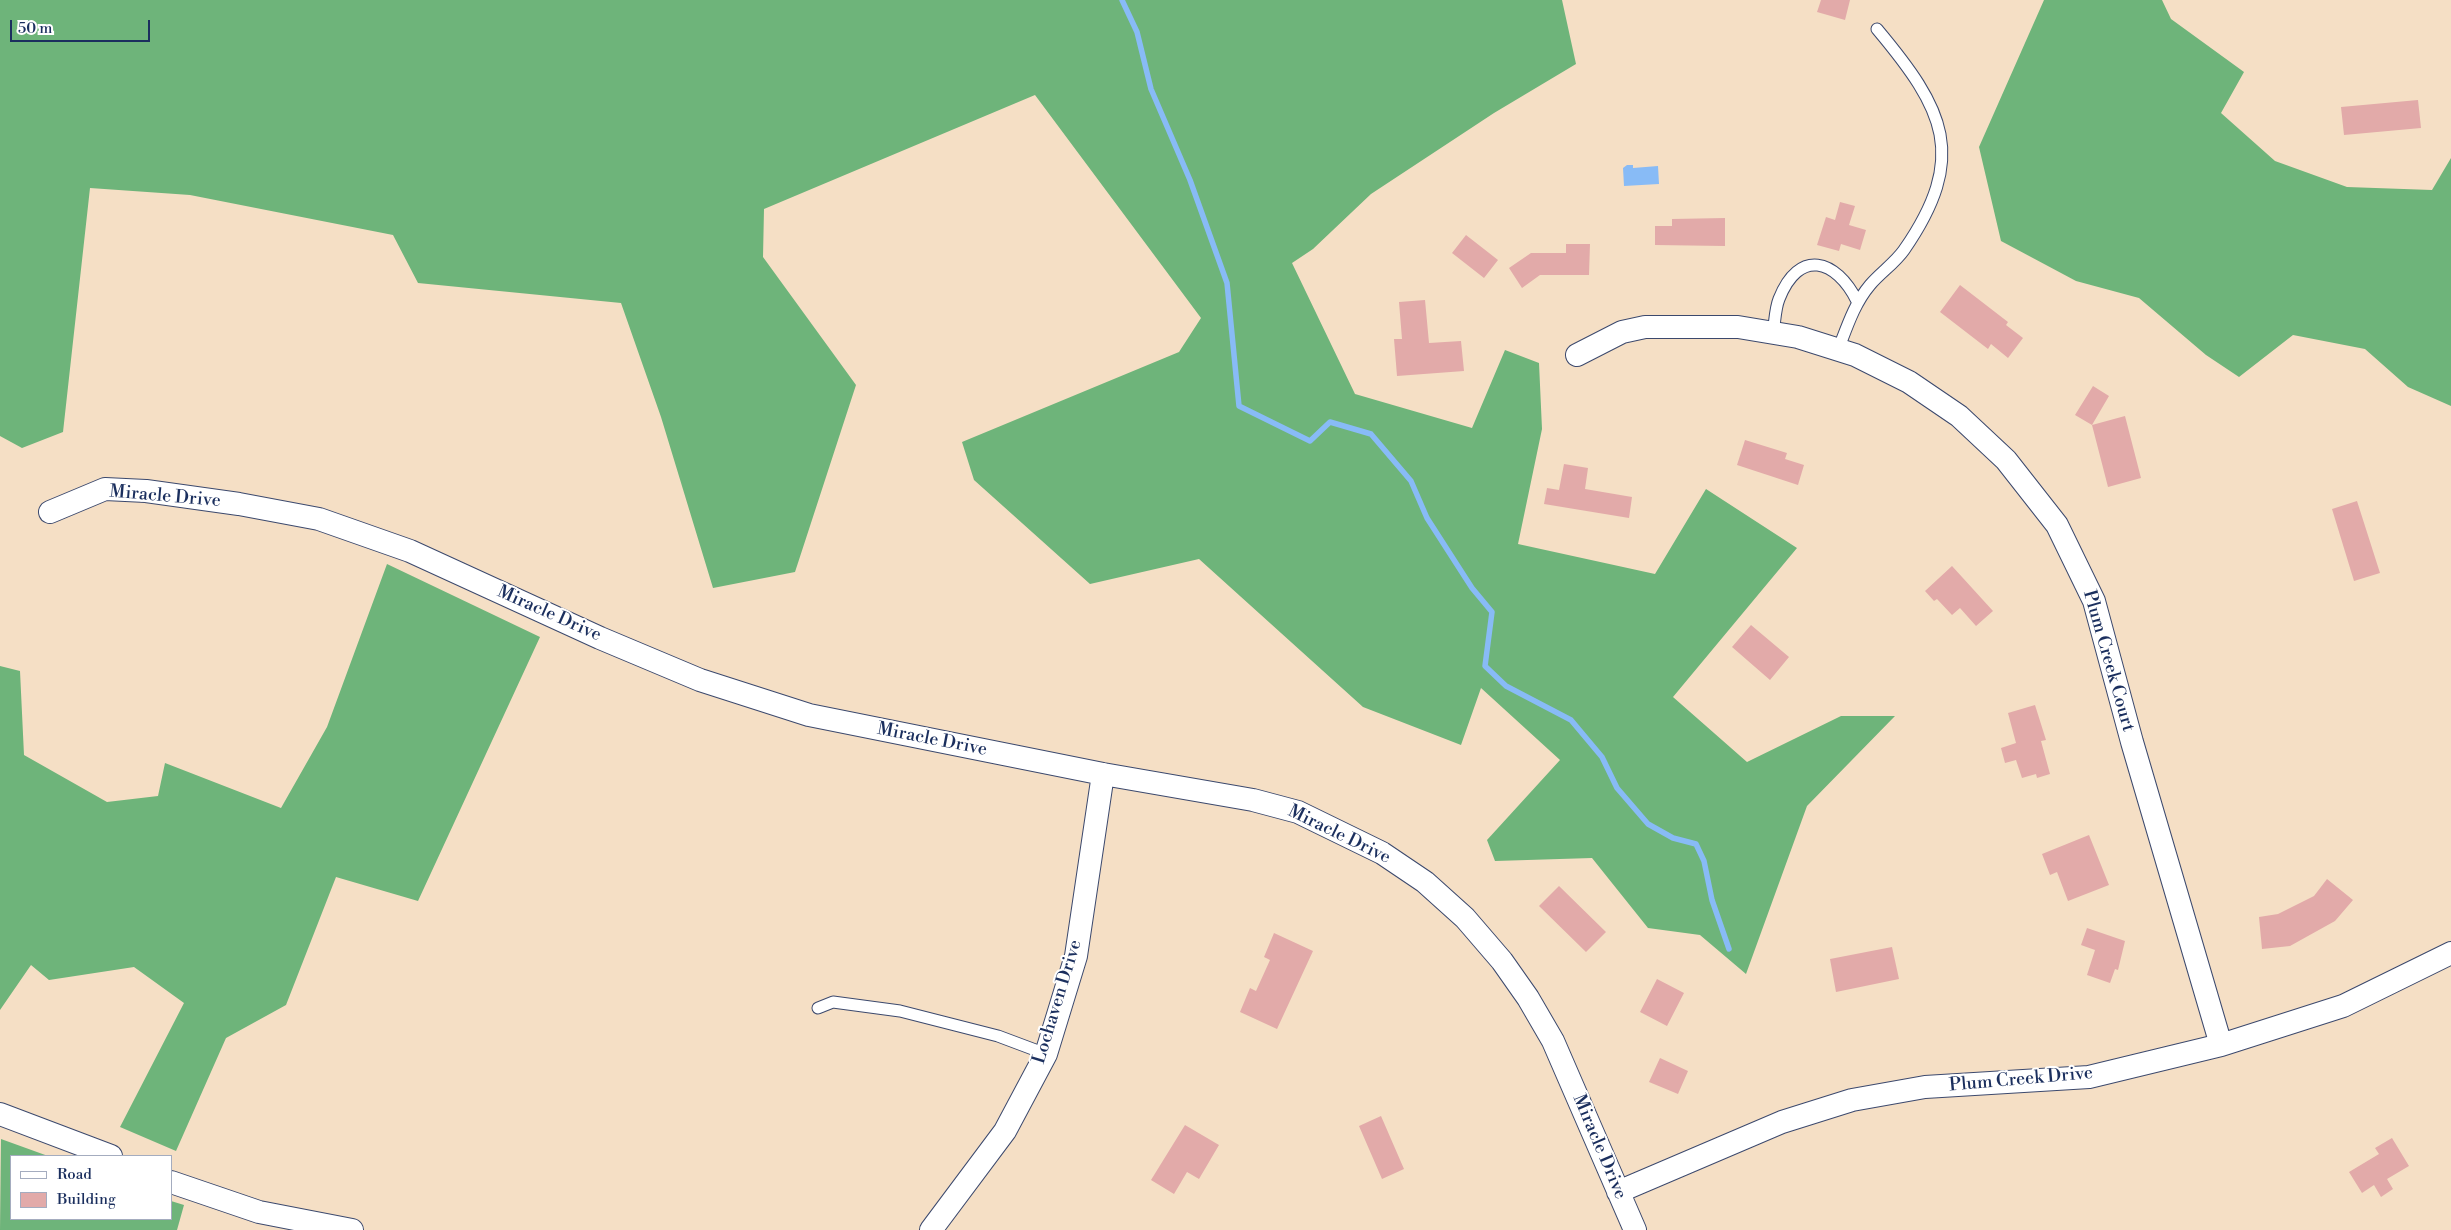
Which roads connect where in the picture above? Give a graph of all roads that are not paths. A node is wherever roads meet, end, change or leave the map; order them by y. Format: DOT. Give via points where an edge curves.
graph roads {
  1 [pos="1877,29"];
  2 [pos="1857,301"];
  3 [pos="1773,333"];
  4 [pos="1838,350"];
  5 [pos="1577,355"];
  6 [pos="50,512"];
  7 [pos="1103,774"];
  8 [pos="2451,953"];
  9 [pos="818,1008"];
  10 [pos="2222,1045"];
  11 [pos="1046,1054"];
  12 [pos="0,1114"];
  13 [pos="108,1155"];
  14 [pos="172,1182"];
  15 [pos="1618,1192"];
  16 [pos="352,1230"];
  17 [pos="931,1230"];
  18 [pos="1635,1230"];
  1 -- 2 [label="lane" via="1924,91 1935,114 1942,146 1941,175 1933,201 1904,251"];
  2 -- 3 [label="lane" via="1840,274 1818,264 1808,265 1798,270 1788,282 1779,300"];
  2 -- 4 [label="lane"];
  3 -- 4 [label="street, Plum Creek Court"];
  3 -- 5 [label="street, Plum Creek Court" via="1738,327 1645,327 1622,332"];
  4 -- 10 [label="street, Plum Creek Court" via="1909,382 1959,416 2006,460 2057,525 2094,601 2132,742"];
  6 -- 7 [label="street, Miracle Drive" via="105,489 146,491 240,504 319,519 410,551 600,638 709,683 809,715"];
  7 -- 11 [label="street, Lochaven Drive" via="1076,956"];
  7 -- 15 [label="street, Miracle Drive" via="1253,800 1298,812 1382,853 1425,882 1465,918 1528,998 1553,1041"];
  8 -- 10 [label="street, Plum Creek Drive" via="2343,1006"];
  9 -- 11 [label="lane" via="833,1002 900,1011 998,1036"];
  10 -- 15 [label="street, Plum Creek Drive" via="2088,1077 1925,1087 1852,1100 1782,1122"];
  11 -- 17 [label="street, Lochaven Drive" via="1005,1131"];
  12 -- 13 [label="street"];
  14 -- 16 [label="street" via="260,1212"];
  15 -- 18 [label="street, Miracle Drive"];
}
